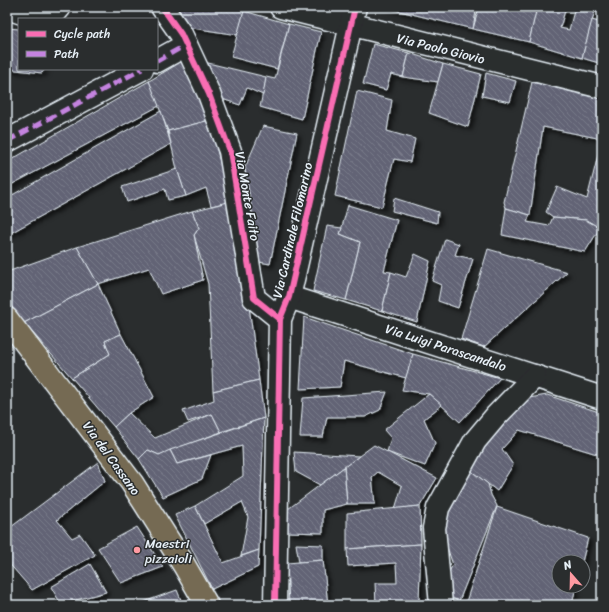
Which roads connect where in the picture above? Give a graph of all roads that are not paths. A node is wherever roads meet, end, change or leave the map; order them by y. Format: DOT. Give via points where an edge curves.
graph roads {
  1 [pos="60,7"];
  2 [pos="162,7"];
  3 [pos="281,7"];
  4 [pos="7,8"];
  5 [pos="352,16"];
  6 [pos="37,18"];
  7 [pos="51,18"];
  8 [pos="186,45"];
  9 [pos="158,60"];
  10 [pos="140,70"];
  11 [pos="602,87"];
  12 [pos="7,141"];
  13 [pos="289,297"];
  14 [pos="280,318"];
  15 [pos="7,319"];
  16 [pos="535,376"];
  17 [pos="600,391"];
  18 [pos="207,605"];
  19 [pos="275,605"];
  20 [pos="441,605"];
  1 -- 7 [label="street"];
  2 -- 8 [label="street, Via Monte Faito"];
  3 -- 5 [label="street, Via Paolo Giovio"];
  4 -- 6 [label="street"];
  5 -- 11 [label="street, Via Paolo Giovio"];
  5 -- 13 [label="street, Via Cardinale Filomarino"];
  8 -- 9 [label="street"];
  8 -- 14 [label="street, Via Monte Faito" via="209,94 230,151 254,298"];
  10 -- 12 [label="street"];
  13 -- 14 [label="street, Via Cardinale Filomarino"];
  13 -- 16 [label="street, Via Luigi Parascandalo"];
  14 -- 19 [label="street, Via Cardinale Filomarino"];
  15 -- 18 [label="main road, Via del Cassano" via="132,483"];
  16 -- 17 [label="street, Via Luigi Parascandalo"];
  16 -- 20 [label="street" via="475,441 438,508 434,528"];
}
